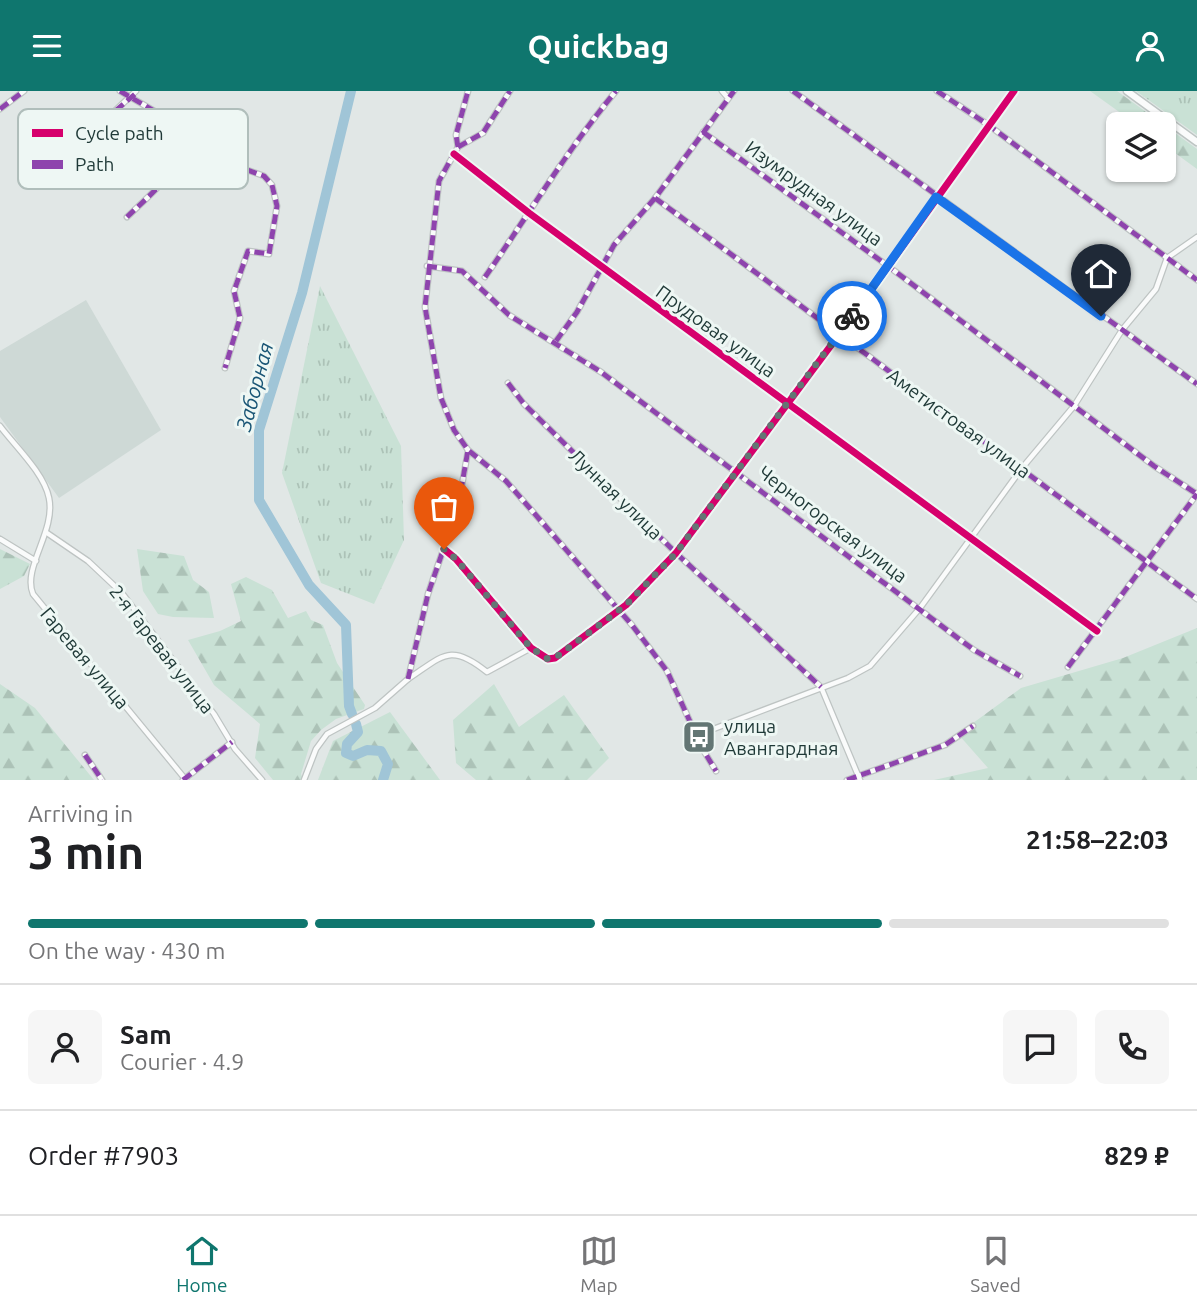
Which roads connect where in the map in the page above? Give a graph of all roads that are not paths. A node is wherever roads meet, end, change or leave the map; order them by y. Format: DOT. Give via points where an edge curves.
graph roads {
  1 [pos="23,91"];
  2 [pos="120,91"];
  3 [pos="136,91"];
  4 [pos="468,91"];
  5 [pos="510,91"];
  6 [pos="616,91"];
  7 [pos="722,91"];
  8 [pos="734,91"];
  9 [pos="793,91"];
  10 [pos="937,91"];
  11 [pos="1014,91"];
  12 [pos="1127,91"];
  13 [pos="132,98"];
  14 [pos="728,98"];
  15 [pos="0,109"];
  16 [pos="119,109"];
  17 [pos="151,109"];
  18 [pos="987,124"];
  19 [pos="704,132"];
  20 [pos="1197,142"];
  21 [pos="458,147"];
  22 [pos="454,154"];
  23 [pos="248,170"];
  24 [pos="157,189"];
  25 [pos="936,197"];
  26 [pos="654,198"];
  27 [pos="529,213"];
  28 [pos="127,218"];
  29 [pos="1197,237"];
  30 [pos="1167,258"];
  31 [pos="427,266"];
  32 [pos="601,266"];
  33 [pos="888,266"];
  34 [pos="485,277"];
  35 [pos="1197,281"];
  36 [pos="1122,330"];
  37 [pos="838,335"];
  38 [pos="556,341"];
  39 [pos="225,368"];
  40 [pos="508,383"];
  41 [pos="1197,384"];
  42 [pos="788,403"];
  43 [pos="1074,406"];
  44 [pos="0,426"];
  45 [pos="468,450"];
  46 [pos="1022,468"];
  47 [pos="738,472"];
  48 [pos="1197,486"];
  49 [pos="1196,493"];
  50 [pos="47,533"];
  51 [pos="970,538"];
  52 [pos="0,539"];
  53 [pos="444,549"];
  54 [pos="676,553"];
  55 [pos="36,561"];
  56 [pos="1146,561"];
  57 [pos="1197,599"];
  58 [pos="920,608"];
  59 [pos="616,611"];
  60 [pos="1097,631"];
  61 [pos="531,648"];
  62 [pos="1068,667"];
  63 [pos="1020,676"];
  64 [pos="408,679"];
  65 [pos="821,687"];
  66 [pos="973,726"];
  67 [pos="695,736"];
  68 [pos="232,742"];
  69 [pos="85,755"];
  70 [pos="716,771"];
  71 [pos="859,778"];
  72 [pos="184,779"];
  73 [pos="102,780"];
  74 [pos="262,780"];
  75 [pos="304,780"];
  76 [pos="847,780"];
  1 -- 15 [label="street"];
  2 -- 13 [label="street"];
  3 -- 13 [label="street"];
  4 -- 21 [label="street" via="456,135"];
  5 -- 21 [label="street" via="483,134"];
  6 -- 27 [label="street" via="574,141"];
  7 -- 14 [label="street"];
  8 -- 14 [label="street"];
  9 -- 25 [label="street"];
  10 -- 18 [label="street"];
  11 -- 18 [label="street"];
  12 -- 20 [label="street"];
  13 -- 16 [label="street"];
  13 -- 17 [label="street"];
  14 -- 19 [label="street"];
  18 -- 25 [label="street"];
  18 -- 30 [label="street"];
  19 -- 26 [label="street"];
  19 -- 33 [label="street, Изумрудная улица"];
  21 -- 22 [label="street"];
  22 -- 27 [label="street, Прудовая улица"];
  22 -- 31 [label="street" via="439,181"];
  23 -- 39 [label="street" via="272,185 277,205 269,254 248,251 234,291 240,318"];
  24 -- 28 [label="street"];
  25 -- 33 [label="street"];
  25 -- 36 [label="street"];
  26 -- 32 [label="street"];
  26 -- 37 [label="street, Аметистовая улица"];
  27 -- 32 [label="street, Прудовая улица"];
  27 -- 34 [label="street"];
  29 -- 30 [label="street"];
  30 -- 35 [label="street"];
  30 -- 36 [label="street" via="1156,289"];
  31 -- 38 [label="street, Черногорская улица" via="463,271 509,315"];
  31 -- 45 [label="street" via="425,307 441,398 456,435"];
  32 -- 38 [label="street"];
  32 -- 42 [label="street, Прудовая улица"];
  33 -- 37 [label="street"];
  33 -- 43 [label="street, Изумрудная улица"];
  36 -- 41 [label="street"];
  36 -- 43 [label="street"];
  37 -- 42 [label="street"];
  37 -- 46 [label="street, Аметистовая улица"];
  38 -- 47 [label="street, Черногорская улица"];
  40 -- 54 [label="street, Лунная улица"];
  42 -- 47 [label="street"];
  42 -- 51 [label="street, Прудовая улица"];
  43 -- 46 [label="street"];
  43 -- 49 [label="street, Изумрудная улица"];
  44 -- 50 [label="street, Гаревая улица" via="48,493"];
  45 -- 53 [label="street"];
  45 -- 59 [label="street" via="506,481"];
  46 -- 51 [label="street"];
  46 -- 56 [label="street, Аметистовая улица"];
  47 -- 54 [label="street"];
  47 -- 58 [label="street, Черногорская улица"];
  48 -- 49 [label="street"];
  49 -- 56 [label="street"];
  50 -- 55 [label="street, Гаревая улица"];
  50 -- 68 [label="street, 2-я Гаревая улица" via="88,561 122,593"];
  51 -- 58 [label="street"];
  51 -- 60 [label="street, Прудовая улица"];
  52 -- 55 [label="street"];
  53 -- 61 [label="street"];
  53 -- 64 [label="street"];
  54 -- 59 [label="street"];
  54 -- 65 [label="street, Лунная улица"];
  55 -- 72 [label="street, Гаревая улица" via="30,583 36,600"];
  56 -- 57 [label="street, Аметистовая улица"];
  56 -- 60 [label="street"];
  58 -- 63 [label="street, Черногорская улица" via="989,661"];
  58 -- 65 [label="street" via="870,666"];
  59 -- 61 [label="street" via="555,658 548,659"];
  59 -- 67 [label="street" via="667,671"];
  60 -- 62 [label="street"];
  61 -- 64 [label="street" via="486,673 466,655 454,654"];
  64 -- 75 [label="street" via="375,708 327,734"];
  65 -- 67 [label="street"];
  65 -- 71 [label="street"];
  66 -- 71 [label="street" via="946,745"];
  67 -- 70 [label="street"];
  68 -- 72 [label="street"];
  68 -- 74 [label="street, 2-я Гаревая улица"];
  69 -- 73 [label="street"];
  71 -- 76 [label="street"];
}
